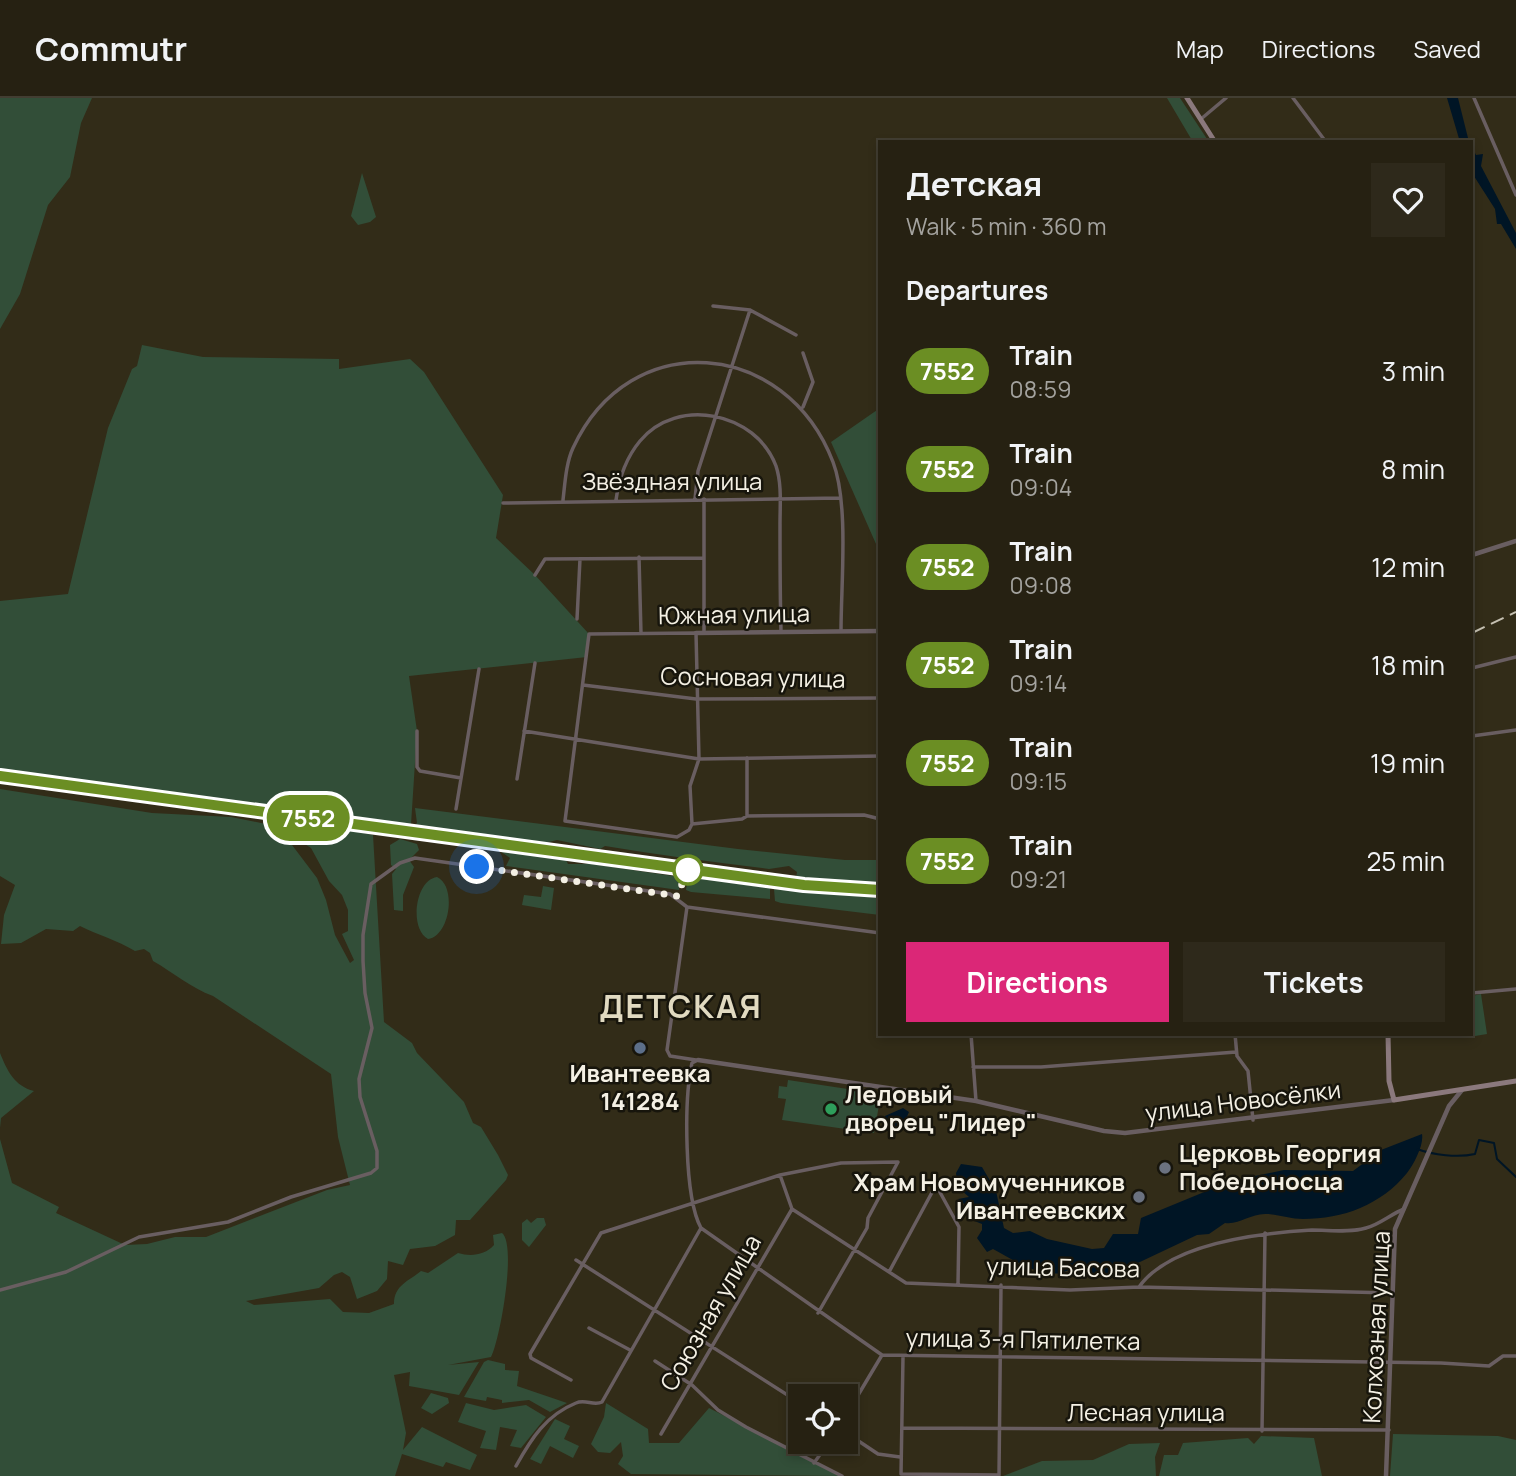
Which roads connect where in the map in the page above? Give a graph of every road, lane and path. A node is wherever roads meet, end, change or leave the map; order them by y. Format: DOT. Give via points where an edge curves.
graph roads {
  1 [pos="1187,98"];
  2 [pos="1226,98"];
  3 [pos="1293,98"];
  4 [pos="1474,98"];
  5 [pos="1200,119"];
  6 [pos="1214,140"];
  7 [pos="1324,140"];
  8 [pos="1516,195"];
  9 [pos="713,306"];
  10 [pos="750,310"];
  11 [pos="796,335"];
  12 [pos="803,353"];
  13 [pos="733,366"];
  14 [pos="802,407"];
  15 [pos="716,416"];
  16 [pos="840,498"];
  17 [pos="704,499"];
  18 [pos="563,500"];
  19 [pos="616,500"];
  20 [pos="695,500"];
  21 [pos="779,500"];
  22 [pos="503,503"];
  23 [pos="1516,541"];
  24 [pos="1473,555"];
  25 [pos="639,557"];
  26 [pos="704,558"];
  27 [pos="580,559"];
  28 [pos="535,575"];
  29 [pos="577,620"];
  30 [pos="781,631"];
  31 [pos="841,631"];
  32 [pos="878,631"];
  33 [pos="696,633"];
  34 [pos="704,633"];
  35 [pos="641,634"];
  36 [pos="1516,657"];
  37 [pos="535,663"];
  38 [pos="1473,668"];
  39 [pos="479,669"];
  40 [pos="583,685"];
  41 [pos="878,698"];
  42 [pos="696,699"];
  43 [pos="1516,730"];
  44 [pos="417,731"];
  45 [pos="524,731"];
  46 [pos="1473,736"];
  47 [pos="575,740"];
  48 [pos="878,756"];
  49 [pos="747,758"];
  50 [pos="699,759"];
  51 [pos="461,778"];
  52 [pos="517,779"];
  53 [pos="456,809"];
  54 [pos="747,816"];
  55 [pos="878,818"];
  56 [pos="692,824"];
  57 [pos="688,907"];
  58 [pos="878,933"];
  59 [pos="1516,989"];
  60 [pos="1473,993"];
  61 [pos="971,1036"];
  62 [pos="1235,1036"];
  63 [pos="1388,1036"];
  64 [pos="1236,1052"];
  65 [pos="698,1060"];
  66 [pos="973,1068"];
  67 [pos="1516,1081"];
  68 [pos="1463,1089"];
  69 [pos="1445,1092"];
  70 [pos="1394,1100"];
  71 [pos="976,1101"];
  72 [pos="1449,1106"];
  73 [pos="1252,1120"];
  74 [pos="780,1175"];
  75 [pos="692,1202"];
  76 [pos="792,1209"];
  77 [pos="1404,1209"];
  78 [pos="701,1228"];
  79 [pos="1265,1233"];
  80 [pos="856,1249"];
  81 [pos="578,1262"];
  82 [pos="756,1269"];
  83 [pos="889,1272"];
  84 [pos="958,1284"];
  85 [pos="1001,1285"];
  86 [pos="1139,1287"];
  87 [pos="0,1290"];
  88 [pos="1264,1290"];
  89 [pos="1392,1293"];
  90 [pos="653,1308"];
  91 [pos="818,1313"];
  92 [pos="589,1328"];
  93 [pos="712,1347"];
  94 [pos="630,1350"];
  95 [pos="882,1355"];
  96 [pos="1516,1356"];
  97 [pos="903,1357"];
  98 [pos="999,1357"];
  99 [pos="1263,1360"];
  100 [pos="655,1361"];
  101 [pos="1390,1362"];
  102 [pos="571,1380"];
  103 [pos="692,1385"];
  104 [pos="858,1395"];
  105 [pos="788,1396"];
  106 [pos="903,1428"];
  107 [pos="998,1429"];
  108 [pos="1389,1430"];
  109 [pos="1262,1431"];
  110 [pos="661,1434"];
  111 [pos="858,1441"];
  112 [pos="820,1454"];
  113 [pos="900,1457"];
  114 [pos="814,1463"];
  115 [pos="516,1466"];
  116 [pos="901,1475"];
  117 [pos="999,1475"];
  118 [pos="842,1476"];
  119 [pos="1386,1476"];
  1 -- 5 [label="main road"];
  2 -- 5 [label="street"];
  3 -- 7 [label="street"];
  4 -- 8 [label="street"];
  5 -- 6 [label="main road"];
  9 -- 10 [label="street"];
  10 -- 11 [label="street"];
  10 -- 13 [label="street"];
  12 -- 14 [label="street" via="813,383"];
  13 -- 14 [label="street" via="772,384"];
  13 -- 15 [label="street"];
  13 -- 18 [label="street" via="712,362 656,369 614,390 572,449"];
  14 -- 16 [label="street" via="834,463"];
  15 -- 19 [label="street" via="696,414 654,428 628,458"];
  15 -- 20 [label="street" via="698,471"];
  15 -- 21 [label="street" via="736,422 766,446 780,480"];
  16 -- 21 [label="street, Звёздная улица"];
  16 -- 31 [label="street"];
  17 -- 20 [label="street, Звёздная улица"];
  17 -- 21 [label="street, Звёздная улица"];
  17 -- 26 [label="street"];
  18 -- 19 [label="street, Звёздная улица"];
  18 -- 22 [label="street, Звёздная улица"];
  19 -- 20 [label="street, Звёздная улица"];
  21 -- 30 [label="street"];
  23 -- 24 [label="street"];
  25 -- 26 [label="street"];
  25 -- 27 [label="street"];
  25 -- 35 [label="street"];
  26 -- 34 [label="street"];
  27 -- 28 [label="street" via="545,559"];
  27 -- 29 [label="street"];
  30 -- 31 [label="street, Южная улица"];
  30 -- 34 [label="street, Южная улица"];
  31 -- 32 [label="street, Южная улица"];
  33 -- 34 [label="street, Южная улица"];
  33 -- 35 [label="street, Южная улица"];
  33 -- 42 [label="street"];
  35 -- 40 [label="street, Южная улица" via="589,635"];
  36 -- 38 [label="street"];
  37 -- 45 [label="street"];
  39 -- 51 [label="street"];
  40 -- 42 [label="street, Сосновая улица"];
  40 -- 47 [label="street"];
  41 -- 42 [label="street, Сосновая улица"];
  42 -- 50 [label="street"];
  43 -- 46 [label="street"];
  44 -- 51 [label="street" via="420,771"];
  45 -- 47 [label="street"];
  45 -- 52 [label="street"];
  47 -- 50 [label="street"];
  47 -- 56 [label="street" via="565,821 677,836 689,831"];
  48 -- 49 [label="street"];
  49 -- 50 [label="street"];
  49 -- 54 [label="street"];
  50 -- 56 [label="street" via="690,786"];
  51 -- 53 [label="street"];
  54 -- 55 [label="street"];
  54 -- 56 [label="street"];
  57 -- 58 [label="street"];
  57 -- 65 [label="street" via="667,1050 670,1056"];
  57 -- 87 [label="street" via="670,894 406,860 371,884 363,935 372,1028 359,1085 363,1113 377,1151 377,1168 371,1174 291,1197 228,1222 139,1237 66,1272"];
  59 -- 60 [label="street"];
  61 -- 66 [label="street"];
  62 -- 64 [label="street"];
  63 -- 70 [label="main road"];
  64 -- 66 [label="street"];
  64 -- 73 [label="street" via="1248,1071"];
  65 -- 71 [label="street, улица Новосёлки"];
  65 -- 75 [label="street" via="692,1063 687,1091"];
  66 -- 71 [label="street"];
  67 -- 68 [label="main road, улица Новосёлки"];
  68 -- 69 [label="main road, улица Новосёлки"];
  68 -- 72 [label="street, Колхозная улица"];
  69 -- 70 [label="main road, улица Новосёлки"];
  69 -- 72 [label="street"];
  70 -- 73 [label="street, улица Новосёлки"];
  71 -- 73 [label="street, улица Новосёлки" via="1125,1133"];
  72 -- 77 [label="street, Колхозная улица"];
  74 -- 75 [label="street"];
  74 -- 76 [label="street"];
  74 -- 80 [label="street" via="841,1163 898,1162"];
  75 -- 78 [label="street"];
  75 -- 81 [label="street" via="604,1231"];
  76 -- 80 [label="street, улица Басова"];
  76 -- 82 [label="street, Союзная улица"];
  77 -- 79 [label="street" via="1366,1229"];
  77 -- 89 [label="street, Колхозная улица" via="1395,1229"];
  78 -- 82 [label="street, улица 3-я Пятилетка"];
  78 -- 90 [label="street"];
  79 -- 86 [label="street" via="1187,1255 1148,1275"];
  79 -- 88 [label="street"];
  80 -- 83 [label="street, улица Басова"];
  80 -- 91 [label="street"];
  81 -- 90 [label="street"];
  81 -- 102 [label="street" via="530,1354"];
  82 -- 91 [label="street, улица 3-я Пятилетка"];
  82 -- 93 [label="street, Союзная улица"];
  83 -- 84 [label="street, улица Басова" via="906,1283"];
  83 -- 84 [label="street" via="936,1185 959,1227"];
  84 -- 85 [label="street, улица Басова"];
  85 -- 86 [label="street, улица Басова" via="1070,1290"];
  85 -- 98 [label="street"];
  86 -- 88 [label="street, улица Басова"];
  88 -- 89 [label="street, улица Басова"];
  88 -- 99 [label="street"];
  89 -- 101 [label="street, Колхозная улица"];
  90 -- 93 [label="street"];
  90 -- 94 [label="street"];
  91 -- 95 [label="street, улица 3-я Пятилетка"];
  92 -- 94 [label="street"];
  93 -- 103 [label="street, Союзная улица"];
  93 -- 105 [label="street"];
  94 -- 115 [label="street" via="602,1402 579,1401 551,1416"];
  95 -- 97 [label="street, улица 3-я Пятилетка"];
  95 -- 104 [label="street"];
  96 -- 101 [label="street, улица 3-я Пятилетка" via="1503,1356 1489,1366"];
  97 -- 98 [label="street, улица 3-я Пятилетка"];
  97 -- 106 [label="street"];
  98 -- 99 [label="street, улица 3-я Пятилетка"];
  98 -- 107 [label="street"];
  99 -- 101 [label="street, улица 3-я Пятилетка"];
  99 -- 109 [label="street"];
  100 -- 103 [label="street"];
  101 -- 108 [label="street, Колхозная улица"];
  103 -- 110 [label="street, Союзная улица"];
  103 -- 114 [label="street" via="718,1410"];
  106 -- 107 [label="street, Лесная улица"];
  106 -- 113 [label="street"];
  107 -- 109 [label="street, Лесная улица"];
  107 -- 117 [label="street"];
  108 -- 109 [label="street, Лесная улица"];
  108 -- 119 [label="street, Колхозная улица"];
  111 -- 113 [label="street" via="878,1454"];
  112 -- 114 [label="street"];
  113 -- 116 [label="street"];
  114 -- 118 [label="street"];
  116 -- 117 [label="street"];
}
